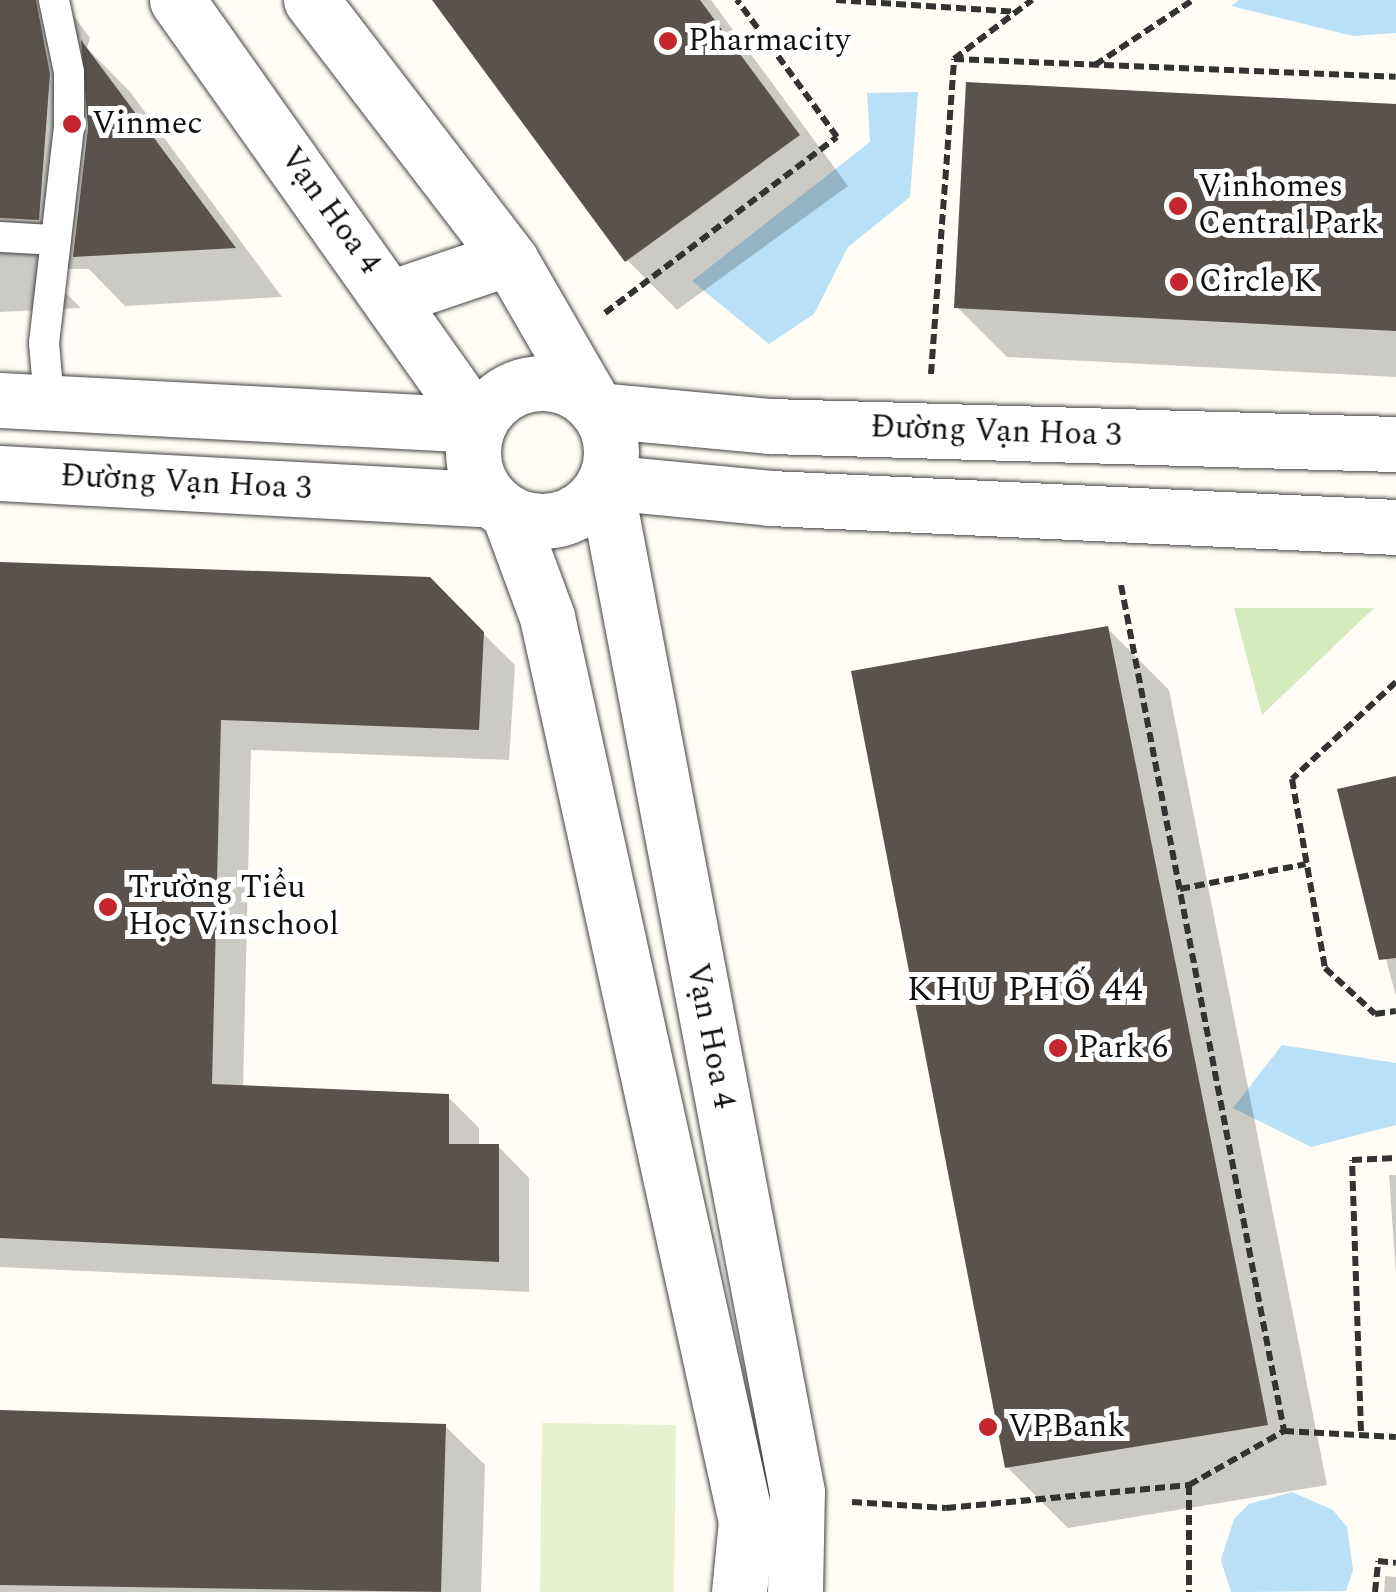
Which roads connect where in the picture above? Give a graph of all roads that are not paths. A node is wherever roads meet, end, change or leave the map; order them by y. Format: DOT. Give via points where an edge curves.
graph roads {
  1 [pos="54,0"];
  2 [pos="177,0"];
  3 [pos="311,0"];
  4 [pos="0,238"];
  5 [pos="54,240"];
  6 [pos="508,258"];
  7 [pos="393,297"];
  8 [pos="24,401"];
  9 [pos="597,410"];
  10 [pos="478,425"];
  11 [pos="1396,444"];
  12 [pos="0,473"];
  13 [pos="604,482"];
  14 [pos="500,507"];
  15 [pos="1396,526"];
  16 [pos="739,1592"];
  17 [pos="795,1592"];
  1 -- 5 [label="lane" via="69,72"];
  2 -- 7 [label="street, Vạn Hoa 4"];
  3 -- 6 [label="street"];
  4 -- 5 [label="lane"];
  5 -- 8 [label="lane" via="44,344"];
  6 -- 7 [label="street"];
  6 -- 9 [label="street"];
  7 -- 10 [label="street, Vạn Hoa 4"];
  8 -- 10 [label="street"];
  9 -- 10 [label="street" via="568,389 533,384 510,390"];
  9 -- 11 [label="street, Đường Vạn Hoa 3" via="770,426"];
  9 -- 13 [label="street" via="611,446"];
  10 -- 14 [label="street" via="473,464"];
  12 -- 14 [label="street, Đường Vạn Hoa 3"];
  13 -- 14 [label="street" via="574,514 530,520"];
  13 -- 15 [label="street" via="770,498"];
  13 -- 17 [label="street, Vạn Hoa 4" via="797,1492"];
  14 -- 16 [label="street, Vạn Hoa 4" via="547,618 742,1502"];
}
